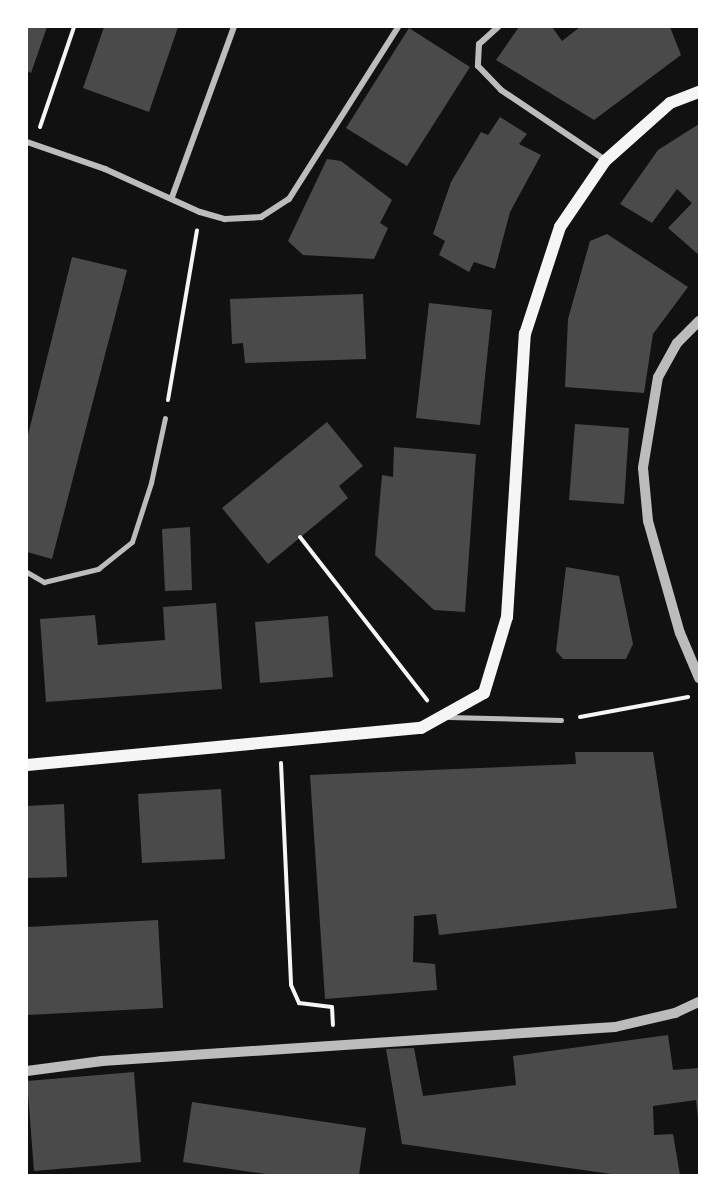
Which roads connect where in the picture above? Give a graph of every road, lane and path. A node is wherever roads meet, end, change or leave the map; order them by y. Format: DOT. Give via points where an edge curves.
graph roads {
  1 [pos="74,27"];
  2 [pos="234,27"];
  3 [pos="398,27"];
  4 [pos="498,27"];
  5 [pos="699,92"];
  6 [pos="27,142"];
  7 [pos="34,145"];
  8 [pos="605,160"];
  9 [pos="172,196"];
  10 [pos="200,212"];
  11 [pos="699,321"];
  12 [pos="165,418"];
  13 [pos="300,537"];
  14 [pos="27,572"];
  15 [pos="699,678"];
  16 [pos="418,688"];
  17 [pos="673,700"];
  18 [pos="441,717"];
  19 [pos="561,720"];
  20 [pos="27,765"];
  21 [pos="281,779"];
  22 [pos="699,1002"];
  23 [pos="335,1046"];
  24 [pos="27,1071"];
  1 -- 7 [label="path"];
  2 -- 9 [label="street"];
  3 -- 10 [label="street" via="289,199 261,217 225,219"];
  4 -- 8 [label="street" via="479,44 478,66 501,90"];
  5 -- 8 [label="main road" via="670,103"];
  6 -- 7 [label="street"];
  7 -- 9 [label="street"];
  8 -- 18 [label="main road" via="560,227 525,334 504,628 484,693"];
  9 -- 10 [label="street"];
  10 -- 12 [label="path"];
  11 -- 15 [label="street" via="677,343 658,377 643,468 648,521 681,633"];
  12 -- 14 [label="lane" via="132,542 98,569 44,582"];
  13 -- 16 [label="path"];
  17 -- 19 [label="path"];
  18 -- 19 [label="lane"];
  18 -- 20 [label="main road" via="421,728"];
  21 -- 23 [label="path" via="291,985 299,1003 332,1007"];
  22 -- 23 [label="street" via="675,1013 615,1028"];
  23 -- 24 [label="street" via="102,1061"];
}
